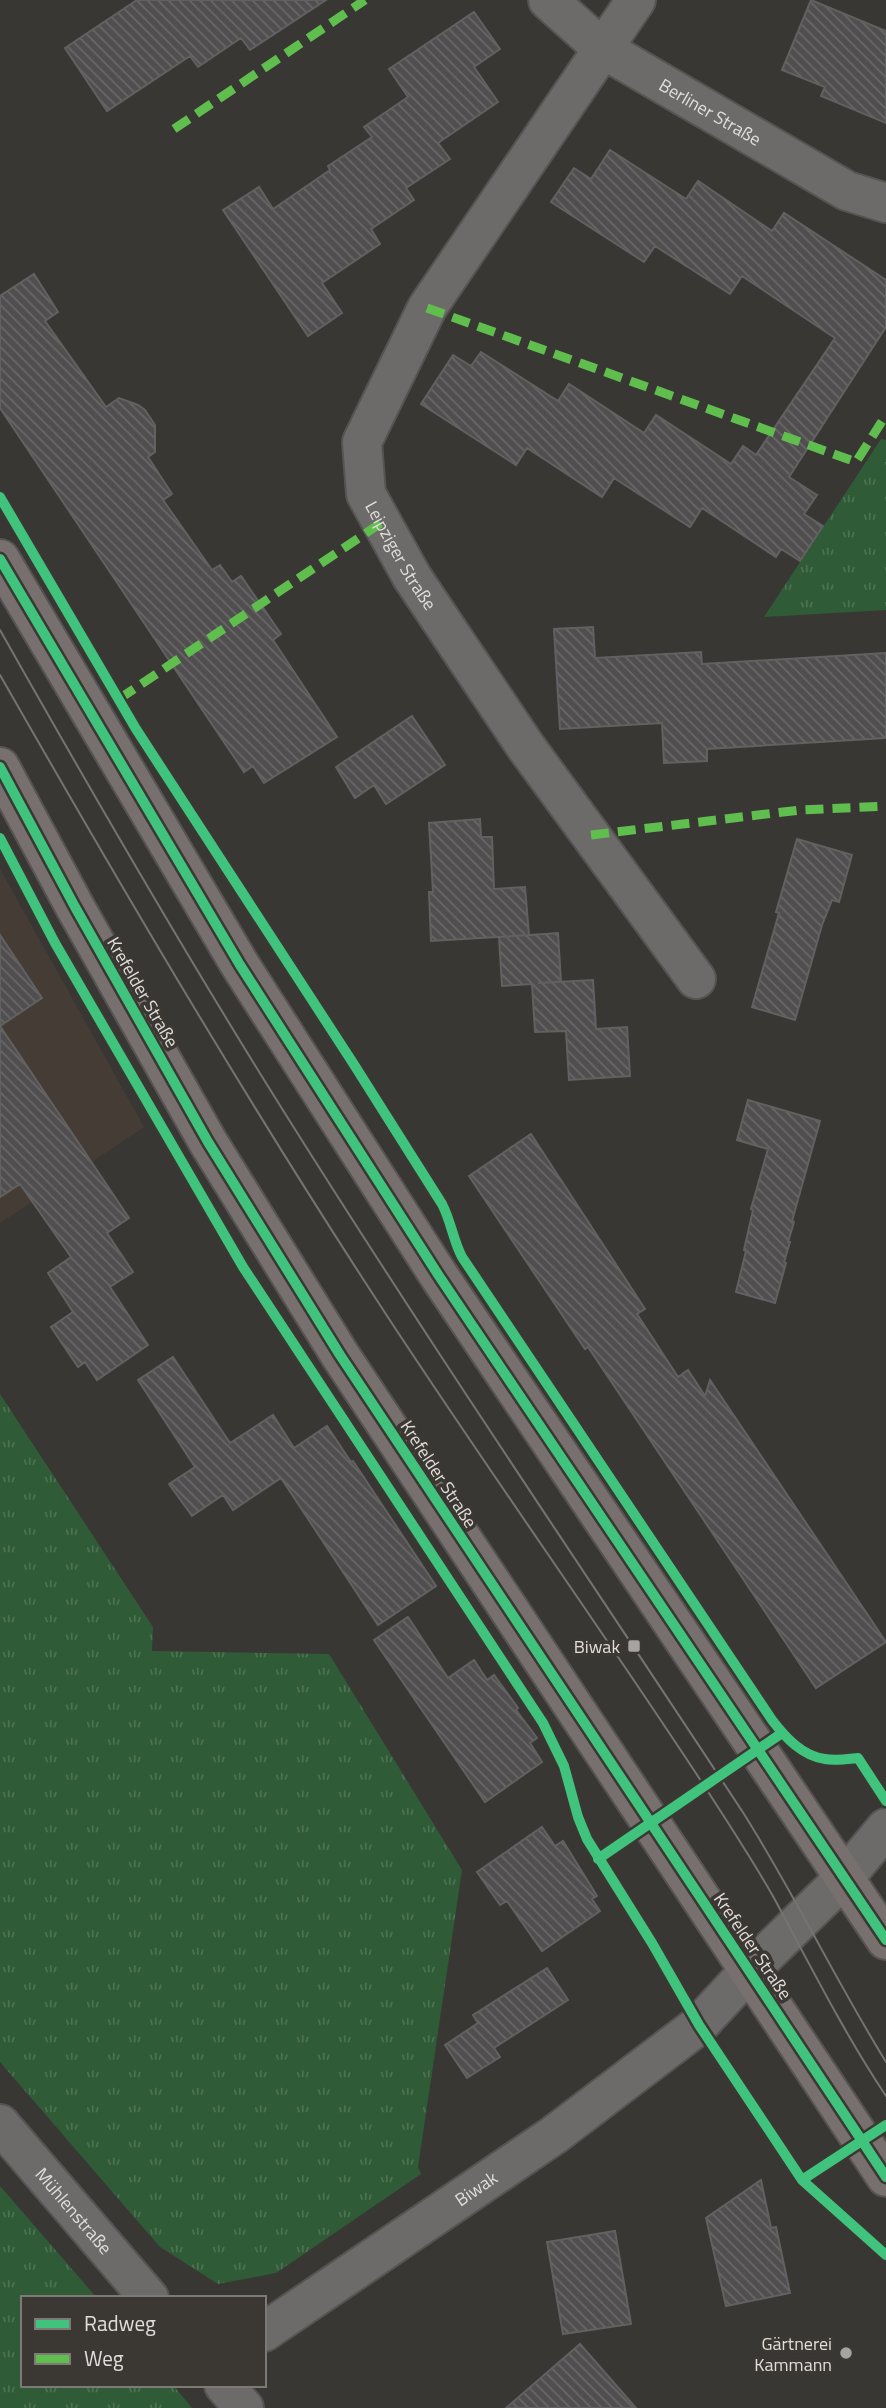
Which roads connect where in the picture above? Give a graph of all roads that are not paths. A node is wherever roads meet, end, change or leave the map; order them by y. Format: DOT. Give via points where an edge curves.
graph roads {
  1 [pos="548,0"];
  2 [pos="636,0"];
  3 [pos="603,49"];
  4 [pos="886,203"];
  5 [pos="0,559"];
  6 [pos="0,766"];
  7 [pos="696,979"];
  8 [pos="886,1828"];
  9 [pos="845,1877"];
  10 [pos="886,1940"];
  11 [pos="749,1971"];
  12 [pos="0,2124"];
  13 [pos="886,2177"];
  14 [pos="147,2296"];
  15 [pos="266,2331"];
  16 [pos="226,2387"];
  17 [pos="244,2408"];
  1 -- 3 [label="street, Berliner Straße"];
  2 -- 3 [label="street, Leipziger Straße"];
  3 -- 4 [label="street, Berliner Straße" via="847,191"];
  3 -- 7 [label="street, Leipziger Straße" via="427,308 362,442 366,494 412,577 519,735"];
  5 -- 9 [label="main road" via="240,965 416,1241"];
  6 -- 11 [label="main road, Krefelder Straße" via="195,1118 318,1321"];
  8 -- 9 [label="street, Biwak"];
  9 -- 10 [label="main road"];
  9 -- 11 [label="street, Biwak"];
  11 -- 13 [label="main road, Krefelder Straße"];
  11 -- 15 [label="street, Biwak" via="699,2025 554,2135"];
  12 -- 14 [label="street, Mühlenstraße"];
  16 -- 17 [label="street"];
}
